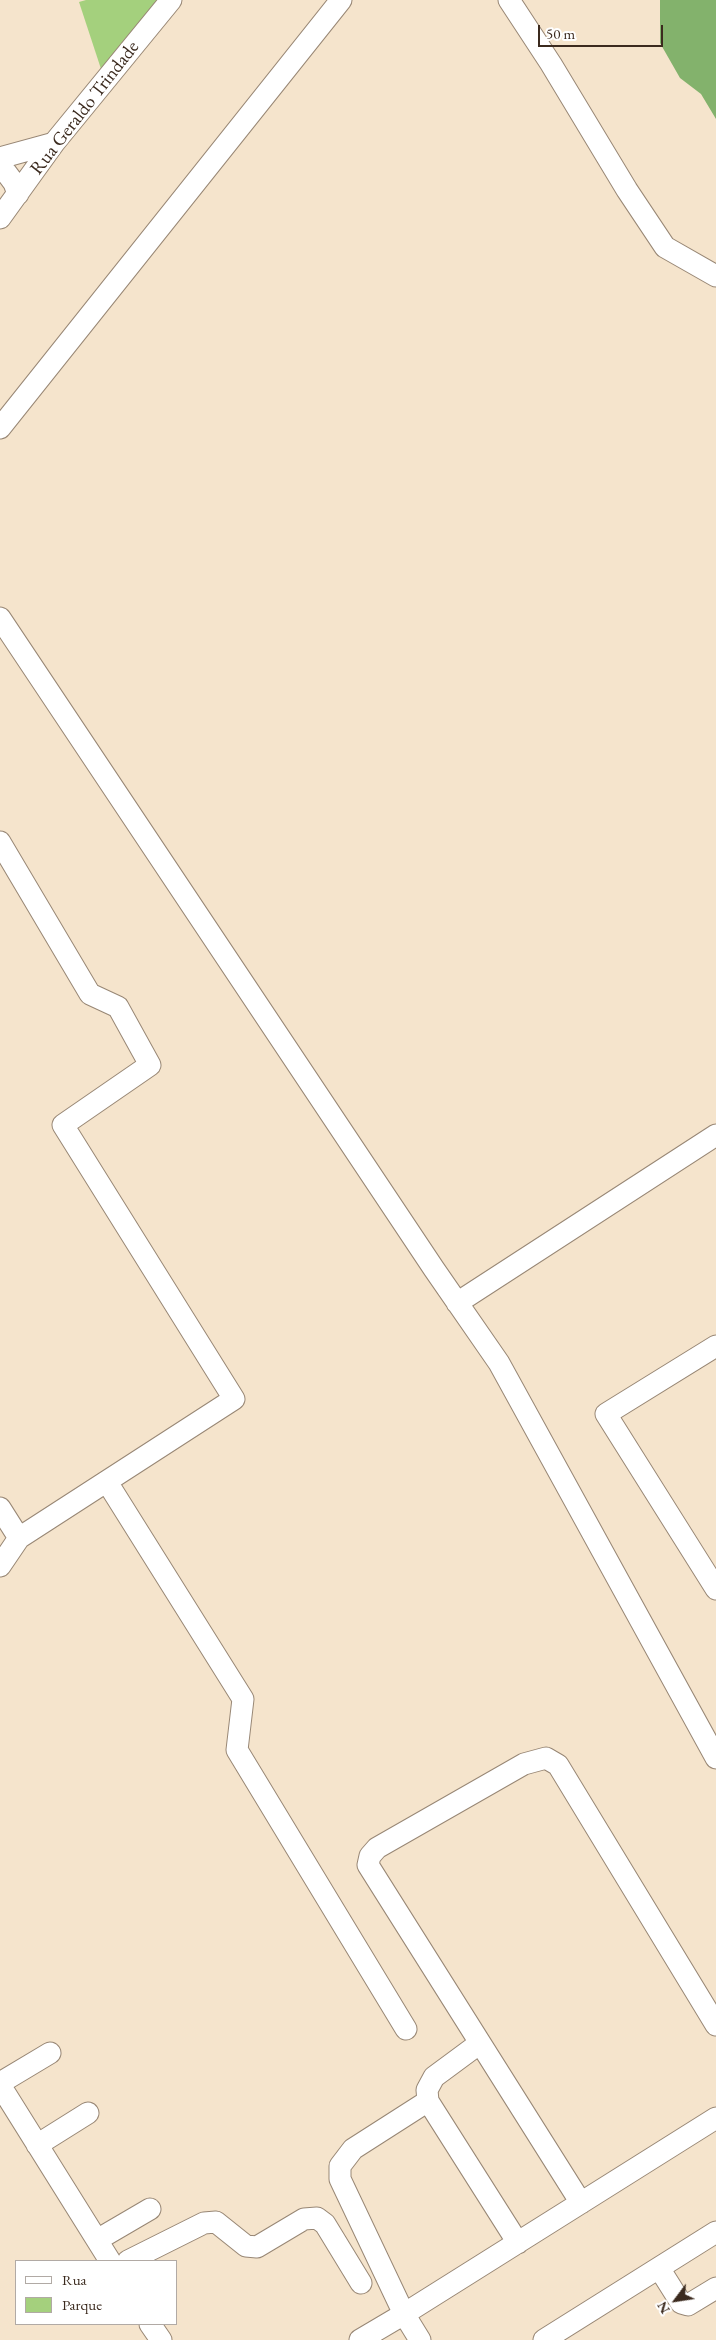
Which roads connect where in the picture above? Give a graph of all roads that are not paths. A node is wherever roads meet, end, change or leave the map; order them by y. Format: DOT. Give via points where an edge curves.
graph roads {
  1 [pos="171,0"];
  2 [pos="341,0"];
  3 [pos="509,0"];
  4 [pos="54,143"];
  5 [pos="0,158"];
  6 [pos="0,170"];
  7 [pos="18,194"];
  8 [pos="0,218"];
  9 [pos="716,276"];
  10 [pos="0,428"];
  11 [pos="0,618"];
  12 [pos="0,842"];
  13 [pos="716,1135"];
  14 [pos="457,1303"];
  15 [pos="716,1346"];
  16 [pos="107,1482"];
  17 [pos="0,1508"];
  18 [pos="19,1538"];
  19 [pos="0,1566"];
  20 [pos="716,1589"];
  21 [pos="716,1758"];
  22 [pos="716,2026"];
  23 [pos="406,2029"];
  24 [pos="480,2043"];
  25 [pos="50,2053"];
  26 [pos="0,2084"];
  27 [pos="428,2101"];
  28 [pos="88,2113"];
  29 [pos="716,2118"];
  30 [pos="37,2145"];
  31 [pos="581,2203"];
  32 [pos="150,2209"];
  33 [pos="716,2232"];
  34 [pos="97,2240"];
  35 [pos="518,2243"];
  36 [pos="109,2260"];
  37 [pos="130,2260"];
  38 [pos="659,2268"];
  39 [pos="361,2283"];
  40 [pos="716,2288"];
  41 [pos="404,2314"];
  42 [pos="151,2325"];
  43 [pos="161,2340"];
  44 [pos="360,2340"];
  45 [pos="420,2340"];
  46 [pos="544,2340"];
  1 -- 4 [label="street, Rua Geraldo Trindade"];
  2 -- 10 [label="street"];
  3 -- 9 [label="street" via="665,247"];
  4 -- 5 [label="street"];
  4 -- 7 [label="street, Rua Geraldo Trindade"];
  6 -- 7 [label="street" via="5,171"];
  7 -- 8 [label="street, Rua Geraldo Trindade"];
  11 -- 14 [label="street"];
  12 -- 16 [label="street" via="90,994 118,1007 150,1065 62,1124 234,1399"];
  13 -- 14 [label="street"];
  14 -- 21 [label="street" via="498,1363"];
  15 -- 20 [label="street" via="606,1414"];
  16 -- 18 [label="street"];
  16 -- 23 [label="street" via="243,1699 237,1750"];
  17 -- 18 [label="street"];
  18 -- 19 [label="street"];
  22 -- 24 [label="street" via="558,1765 546,1758 524,1764 378,1848 370,1856 368,1865"];
  24 -- 27 [label="street" via="434,2077 426,2090"];
  24 -- 31 [label="street"];
  25 -- 26 [label="street"];
  26 -- 30 [label="street"];
  27 -- 35 [label="street"];
  27 -- 41 [label="street" via="353,2149 340,2166 340,2179"];
  28 -- 30 [label="street"];
  29 -- 31 [label="street"];
  30 -- 34 [label="street"];
  31 -- 35 [label="street"];
  32 -- 34 [label="street"];
  33 -- 38 [label="street"];
  34 -- 36 [label="street"];
  35 -- 41 [label="street"];
  37 -- 39 [label="street" via="204,2223 216,2222 246,2246 257,2247 304,2219 317,2218 325,2224"];
  38 -- 40 [label="street" via="682,2303 688,2305"];
  38 -- 46 [label="street"];
  41 -- 44 [label="street"];
  41 -- 45 [label="street"];
  42 -- 43 [label="street"];
}
